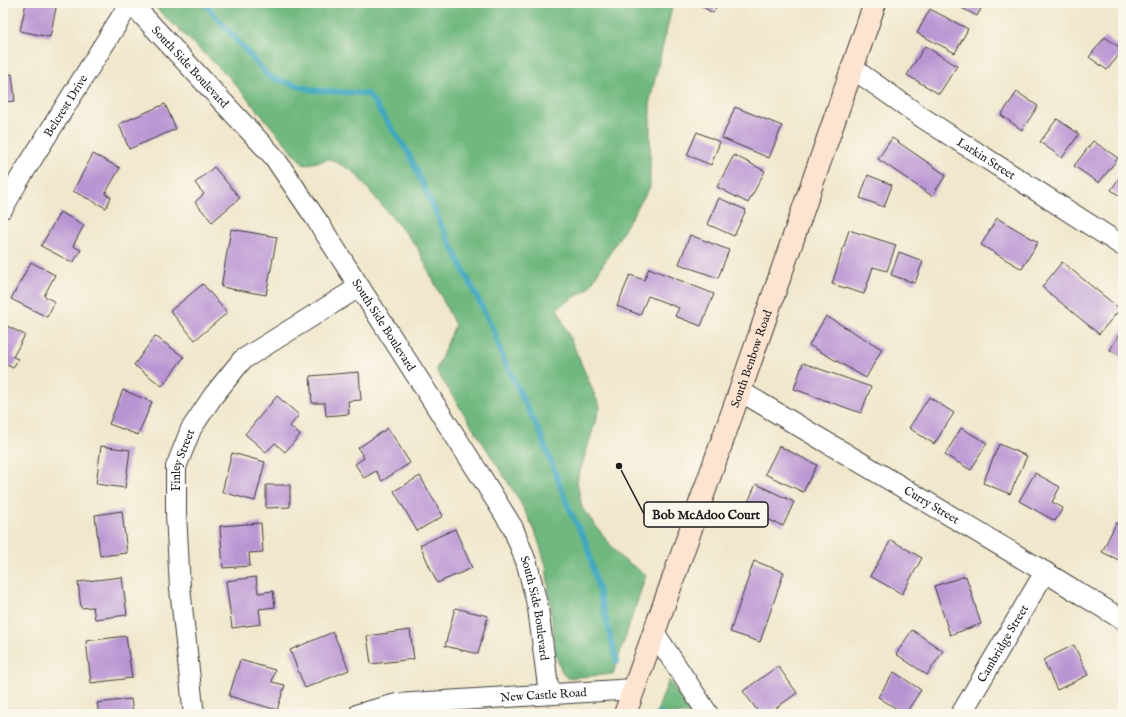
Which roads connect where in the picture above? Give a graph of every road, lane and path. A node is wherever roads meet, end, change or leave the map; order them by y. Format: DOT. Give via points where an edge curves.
graph roads {
  1 [pos="131,3"];
  2 [pos="875,3"];
  3 [pos="852,68"];
  4 [pos="10,179"];
  5 [pos="3,208"];
  6 [pos="1123,246"];
  7 [pos="359,287"];
  8 [pos="740,391"];
  9 [pos="1045,572"];
  10 [pos="1123,620"];
  11 [pos="654,632"];
  12 [pos="634,689"];
  13 [pos="549,694"];
  14 [pos="195,714"];
  15 [pos="359,714"];
  16 [pos="625,714"];
  17 [pos="708,714"];
  18 [pos="961,714"];
  1 -- 4 [label="street, Belcrest Drive"];
  1 -- 7 [label="street, South Side Boulevard" via="274,157"];
  2 -- 3 [label="main road, South Benbow Road"];
  3 -- 6 [label="street, Larkin Street" via="923,118"];
  3 -- 8 [label="main road, South Benbow Road"];
  4 -- 5 [label="street, Belcrest Drive"];
  7 -- 13 [label="street, South Side Boulevard" via="513,528 527,564 538,608"];
  7 -- 14 [label="street, Finley Street" via="242,360 191,429 176,467 180,588"];
  8 -- 9 [label="street, Curry Street"];
  8 -- 11 [label="main road, South Benbow Road"];
  9 -- 10 [label="street, Curry Street"];
  9 -- 18 [label="street, Cambridge Street"];
  11 -- 12 [label="main road, South Benbow Road"];
  11 -- 17 [label="street"];
  12 -- 13 [label="street, New Castle Road"];
  12 -- 16 [label="main road, South Benbow Road"];
  13 -- 15 [label="street, New Castle Road" via="397,704"];
}
